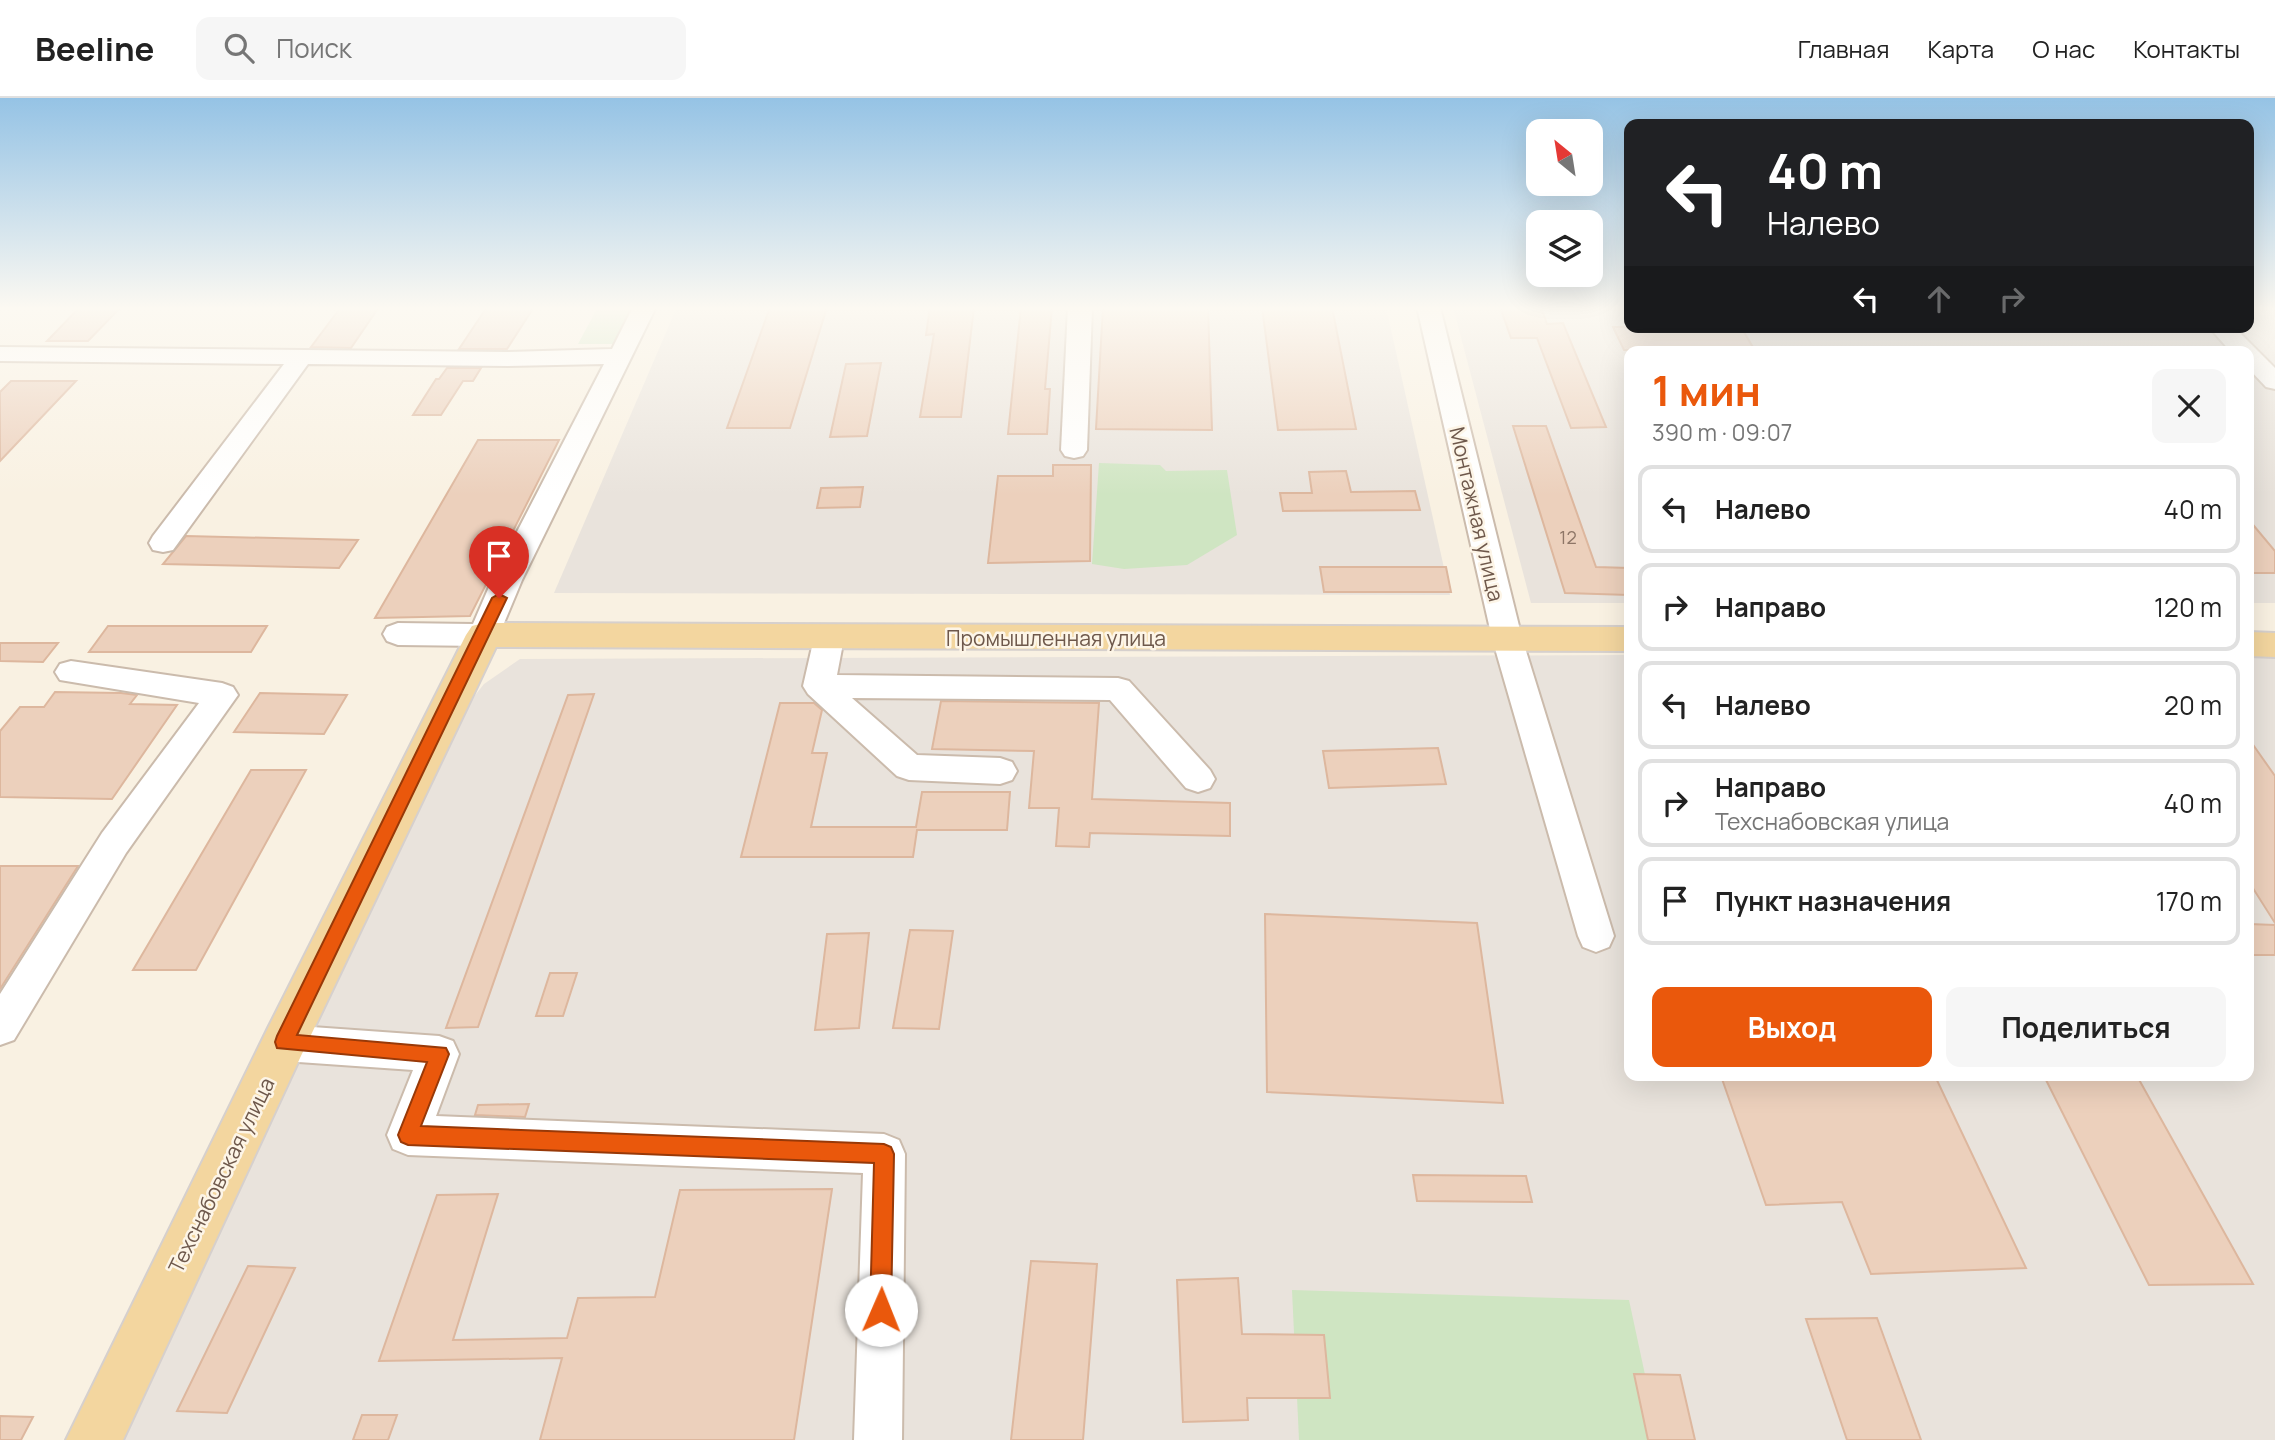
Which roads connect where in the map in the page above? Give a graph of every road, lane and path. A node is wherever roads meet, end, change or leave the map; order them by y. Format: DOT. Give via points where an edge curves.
graph roads {
  1 [pos="292,370"];
  2 [pos="614,370"];
  3 [pos="1077,370"];
  4 [pos="1443,370"];
  5 [pos="1074,450"];
  6 [pos="163,543"];
  7 [pos="398,634"];
  8 [pos="484,635"];
  9 [pos="829,638"];
  10 [pos="1507,638"];
  11 [pos="1624,639"];
  12 [pos="2254,644"];
  13 [pos="2275,645"];
  14 [pos="71,671"];
  15 [pos="819,686"];
  16 [pos="1000,771"];
  17 [pos="1198,779"];
  18 [pos="1596,936"];
  19 [pos="0,1027"];
  20 [pos="284,1042"];
  21 [pos="94,1440"];
  22 [pos="878,1440"];
  1 -- 6 [label="street"];
  2 -- 8 [label="street, Техснабовская улица" via="507,580"];
  3 -- 5 [label="street"];
  4 -- 10 [label="street, Монтажная улица"];
  7 -- 8 [label="street"];
  8 -- 9 [label="main road, Промышленная улица"];
  8 -- 20 [label="main road, Техснабовская улица"];
  9 -- 10 [label="main road, Промышленная улица"];
  9 -- 15 [label="street"];
  10 -- 11 [label="main road, Промышленная улица"];
  10 -- 18 [label="street, Монтажная улица"];
  12 -- 13 [label="main road"];
  14 -- 19 [label="street" via="222,695 114,843"];
  15 -- 16 [label="street" via="909,768"];
  15 -- 17 [label="street" via="1118,689"];
  20 -- 21 [label="main road, Техснабовская улица"];
  20 -- 22 [label="street" via="439,1054 408,1135 884,1154"];
}
